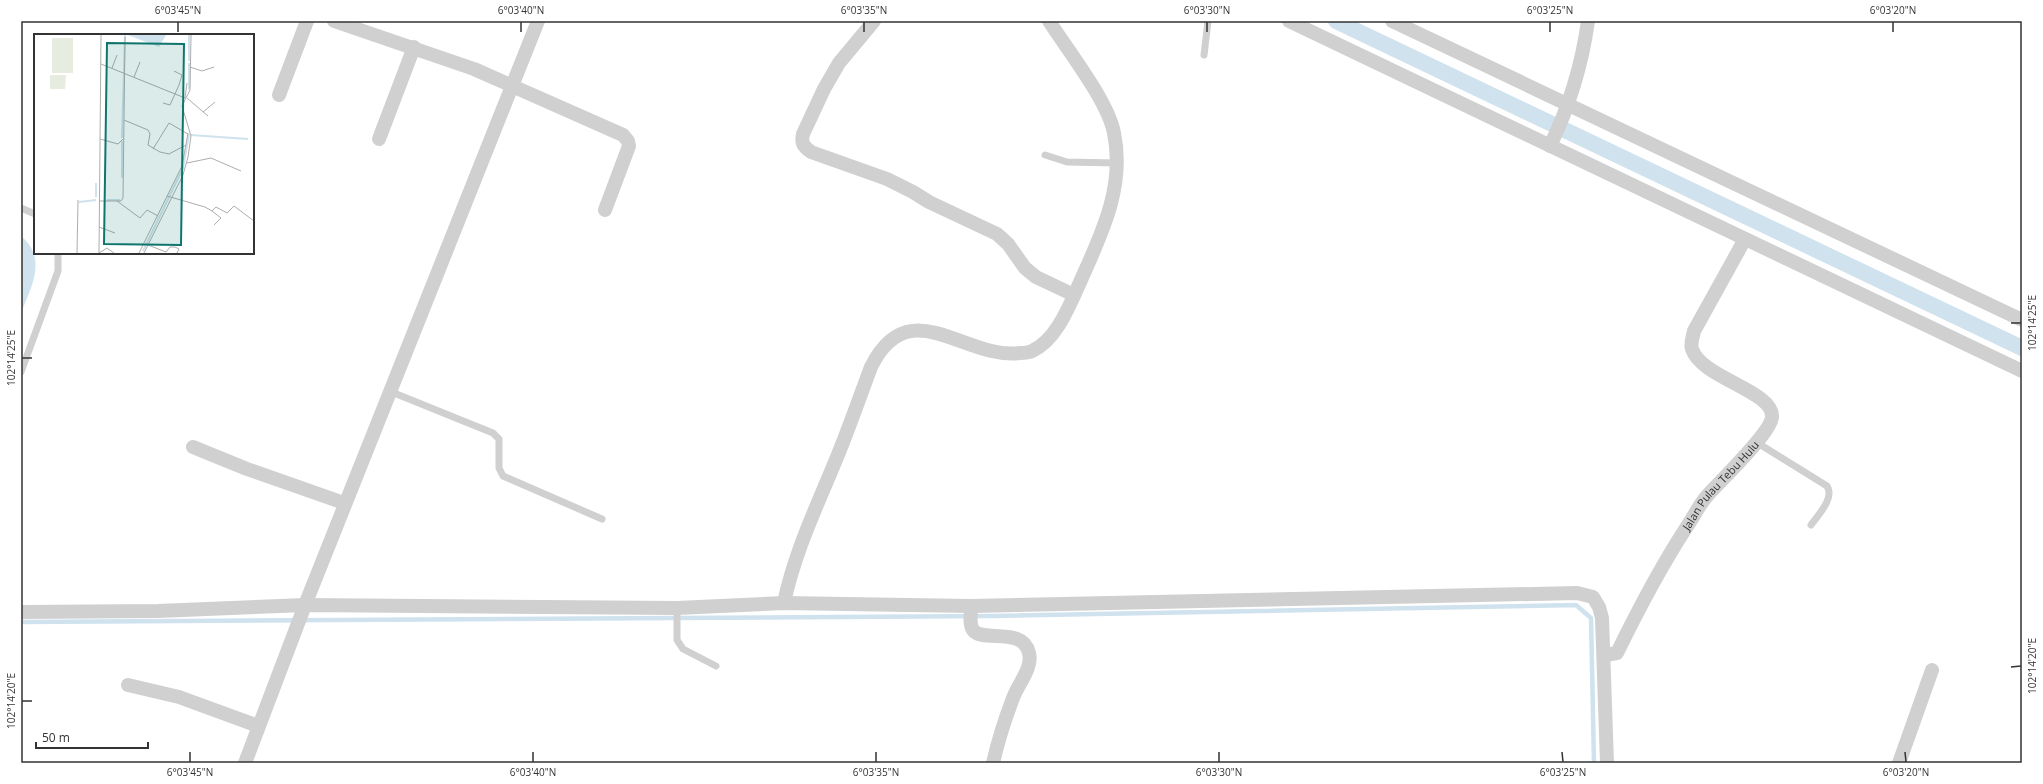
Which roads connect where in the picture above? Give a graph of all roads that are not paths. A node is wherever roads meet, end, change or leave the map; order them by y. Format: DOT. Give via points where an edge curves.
graph roads {
  1 [pos="307,21"];
  2 [pos="334,21"];
  3 [pos="538,21"];
  4 [pos="874,21"];
  5 [pos="1049,21"];
  6 [pos="1208,21"];
  7 [pos="1289,21"];
  8 [pos="1392,21"];
  9 [pos="1588,21"];
  10 [pos="414,47"];
  11 [pos="1204,55"];
  12 [pos="513,86"];
  13 [pos="279,96"];
  14 [pos="1567,106"];
  15 [pos="379,139"];
  16 [pos="1551,143"];
  17 [pos="1045,155"];
  18 [pos="1117,163"];
  19 [pos="21,208"];
  20 [pos="605,210"];
  21 [pos="34,214"];
  22 [pos="1745,239"];
  23 [pos="58,254"];
  24 [pos="1074,295"];
  25 [pos="2022,320"];
  26 [pos="2022,371"];
  27 [pos="21,372"];
  28 [pos="389,391"];
  29 [pos="1756,442"];
  30 [pos="193,447"];
  31 [pos="344,504"];
  32 [pos="602,519"];
  33 [pos="1811,525"];
  34 [pos="784,603"];
  35 [pos="971,608"];
  36 [pos="302,610"];
  37 [pos="677,610"];
  38 [pos="21,612"];
  39 [pos="1605,655"];
  40 [pos="716,666"];
  41 [pos="1932,670"];
  42 [pos="128,685"];
  43 [pos="258,726"];
  44 [pos="245,763"];
  45 [pos="993,763"];
  46 [pos="1607,763"];
  47 [pos="1899,763"];
  1 -- 13 [label="street"];
  2 -- 10 [label="street"];
  3 -- 12 [label="street"];
  4 -- 24 [label="street" via="839,63 824,89 803,134 801,141 804,147 811,152 887,179 998,234 1025,268 1036,277"];
  5 -- 18 [label="street" via="1103,105 1114,132"];
  6 -- 11 [label="lane"];
  7 -- 16 [label="street"];
  8 -- 14 [label="street"];
  9 -- 14 [label="street" via="1578,70"];
  10 -- 12 [label="street"];
  10 -- 15 [label="street"];
  12 -- 20 [label="street" via="598,123 623,135 628,141 627,154"];
  12 -- 28 [label="street"];
  14 -- 16 [label="street"];
  14 -- 25 [label="street"];
  16 -- 22 [label="street"];
  17 -- 18 [label="lane" via="1067,162"];
  18 -- 24 [label="street" via="1114,192 1104,227"];
  19 -- 21 [label="lane"];
  22 -- 26 [label="street"];
  22 -- 29 [label="street, Jalan Pulau Tebu Hulu" via="1694,331 1692,348 1706,366 1769,405 1772,418"];
  23 -- 27 [label="lane" via="58,271"];
  24 -- 34 [label="street" via="1058,326 1044,343 1031,352 997,353 934,332 919,330 902,333 889,340 878,352 871,367 804,535"];
  28 -- 31 [label="street"];
  28 -- 32 [label="lane" via="493,433 499,439 500,468 503,476"];
  29 -- 33 [label="lane" via="1830,490 1830,496"];
  29 -- 39 [label="street, Jalan Pulau Tebu Hulu" via="1706,496 1669,555 1617,653"];
  30 -- 31 [label="street"];
  31 -- 36 [label="street"];
  34 -- 35 [label="street"];
  34 -- 37 [label="street"];
  35 -- 39 [label="street" via="1577,593 1593,597 1599,607"];
  35 -- 45 [label="street" via="971,626 974,631 979,634 1021,640 1029,652 1028,667 1013,698"];
  36 -- 37 [label="street"];
  36 -- 38 [label="street"];
  36 -- 43 [label="street"];
  37 -- 40 [label="lane" via="677,640 683,649"];
  39 -- 46 [label="street"];
  41 -- 47 [label="street"];
  42 -- 43 [label="street" via="179,698"];
  43 -- 44 [label="street"];
}
